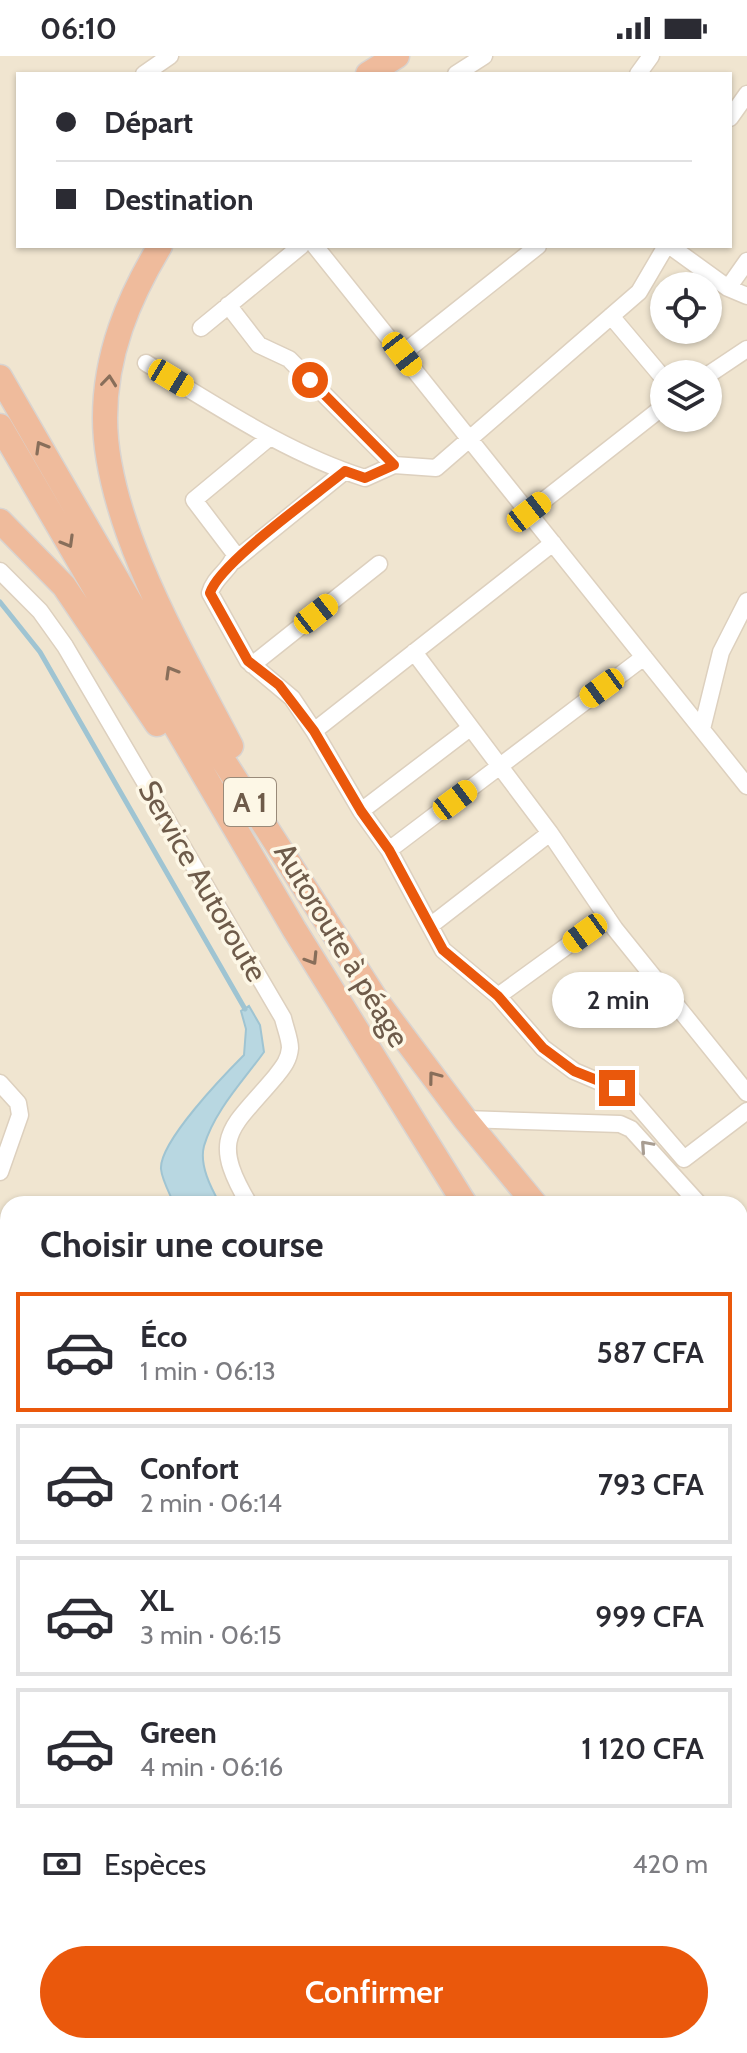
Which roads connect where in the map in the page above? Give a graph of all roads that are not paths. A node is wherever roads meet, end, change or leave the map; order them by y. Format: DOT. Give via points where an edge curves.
graph roads {
  1 [pos="170,56"];
  2 [pos="397,56"];
  3 [pos="479,64"];
  4 [pos="147,72"];
  5 [pos="371,72"];
  6 [pos="461,72"];
  7 [pos="747,94"];
  8 [pos="732,115"];
  9 [pos="159,248"];
  10 [pos="299,248"];
  11 [pos="317,248"];
  12 [pos="535,248"];
  13 [pos="667,248"];
  14 [pos="671,248"];
  15 [pos="747,261"];
  16 [pos="728,288"];
  17 [pos="747,296"];
  18 [pos="228,305"];
  19 [pos="611,316"];
  20 [pos="201,328"];
  21 [pos="747,349"];
  22 [pos="402,354"];
  23 [pos="650,362"];
  24 [pos="146,363"];
  25 [pos="722,366"];
  26 [pos="0,377"];
  27 [pos="650,417"];
  28 [pos="0,426"];
  29 [pos="270,437"];
  30 [pos="469,438"];
  31 [pos="394,465"];
  32 [pos="345,471"];
  33 [pos="529,512"];
  34 [pos="0,521"];
  35 [pos="553,543"];
  36 [pos="234,561"];
  37 [pos="379,564"];
  38 [pos="0,571"];
  39 [pos="747,601"];
  40 [pos="414,652"];
  41 [pos="644,657"];
  42 [pos="252,665"];
  43 [pos="470,728"];
  44 [pos="702,729"];
  45 [pos="314,731"];
  46 [pos="499,766"];
  47 [pos="747,786"];
  48 [pos="361,811"];
  49 [pos="550,833"];
  50 [pos="389,850"];
  51 [pos="307,889"];
  52 [pos="607,917"];
  53 [pos="430,926"];
  54 [pos="294,929"];
  55 [pos="498,996"];
  56 [pos="0,1083"];
  57 [pos="747,1093"];
  58 [pos="747,1111"];
  59 [pos="465,1119"];
  60 [pos="0,1172"];
  61 [pos="244,1196"];
  62 [pos="460,1196"];
  63 [pos="528,1196"];
  64 [pos="692,1196"];
  1 -- 4 [label="street"];
  2 -- 5 [label="highway"];
  3 -- 6 [label="street"];
  7 -- 8 [label="street"];
  51 -- 9 [label="highway, one-way" via="166,621 116,491 105,417 109,370 122,320"];
  10 -- 18 [label="street"];
  11 -- 22 [label="street"];
  12 -- 22 [label="street"];
  13 -- 19 [label="street" via="639,292"];
  14 -- 16 [label="street"];
  15 -- 16 [label="street"];
  16 -- 17 [label="street"];
  18 -- 20 [label="street"];
  18 -- 31 [label="street" via="259,345 289,359"];
  19 -- 23 [label="street"];
  19 -- 30 [label="street"];
  21 -- 25 [label="street"];
  22 -- 30 [label="street"];
  24 -- 29 [label="street"];
  51 -- 26 [label="highway, A 1, one-way" via="207,735"];
  27 -- 33 [label="street"];
  28 -- 54 [label="highway, Autoroute à péage / A 1, one-way"];
  29 -- 32 [label="street"];
  29 -- 36 [label="street" via="194,500 232,548"];
  30 -- 31 [label="street" via="436,468"];
  30 -- 33 [label="street"];
  31 -- 32 [label="street" via="365,478"];
  32 -- 36 [label="street"];
  33 -- 35 [label="street"];
  34 -- 54 [label="highway" via="64,586"];
  35 -- 40 [label="street"];
  35 -- 41 [label="street"];
  36 -- 42 [label="street" via="210,593"];
  37 -- 42 [label="street"];
  38 -- 61 [label="street, Service Autoroute" via="40,611 65,646 283,1018 290,1047 287,1061 244,1112 227,1145 232,1175"];
  39 -- 44 [label="street" via="721,652"];
  40 -- 43 [label="street"];
  40 -- 45 [label="street"];
  41 -- 44 [label="street"];
  41 -- 46 [label="street"];
  42 -- 45 [label="street" via="292,698"];
  43 -- 46 [label="street"];
  43 -- 48 [label="street"];
  44 -- 47 [label="street"];
  45 -- 48 [label="street"];
  46 -- 49 [label="street"];
  46 -- 50 [label="street"];
  48 -- 50 [label="street"];
  49 -- 52 [label="street"];
  49 -- 53 [label="street"];
  50 -- 53 [label="street"];
  59 -- 51 [label="highway, A 1, one-way" via="379,1004"];
  52 -- 55 [label="street"];
  52 -- 57 [label="street"];
  53 -- 55 [label="street" via="443,950"];
  54 -- 62 [label="highway, Autoroute à péage / A 1, one-way"];
  55 -- 58 [label="street" via="543,1048 574,1071 628,1094 684,1159"];
  56 -- 60 [label="street" via="18,1103 20,1115"];
  59 -- 63 [label="highway, A 1"];
  64 -- 59 [label="street, one-way" via="631,1129 620,1124"];
}
